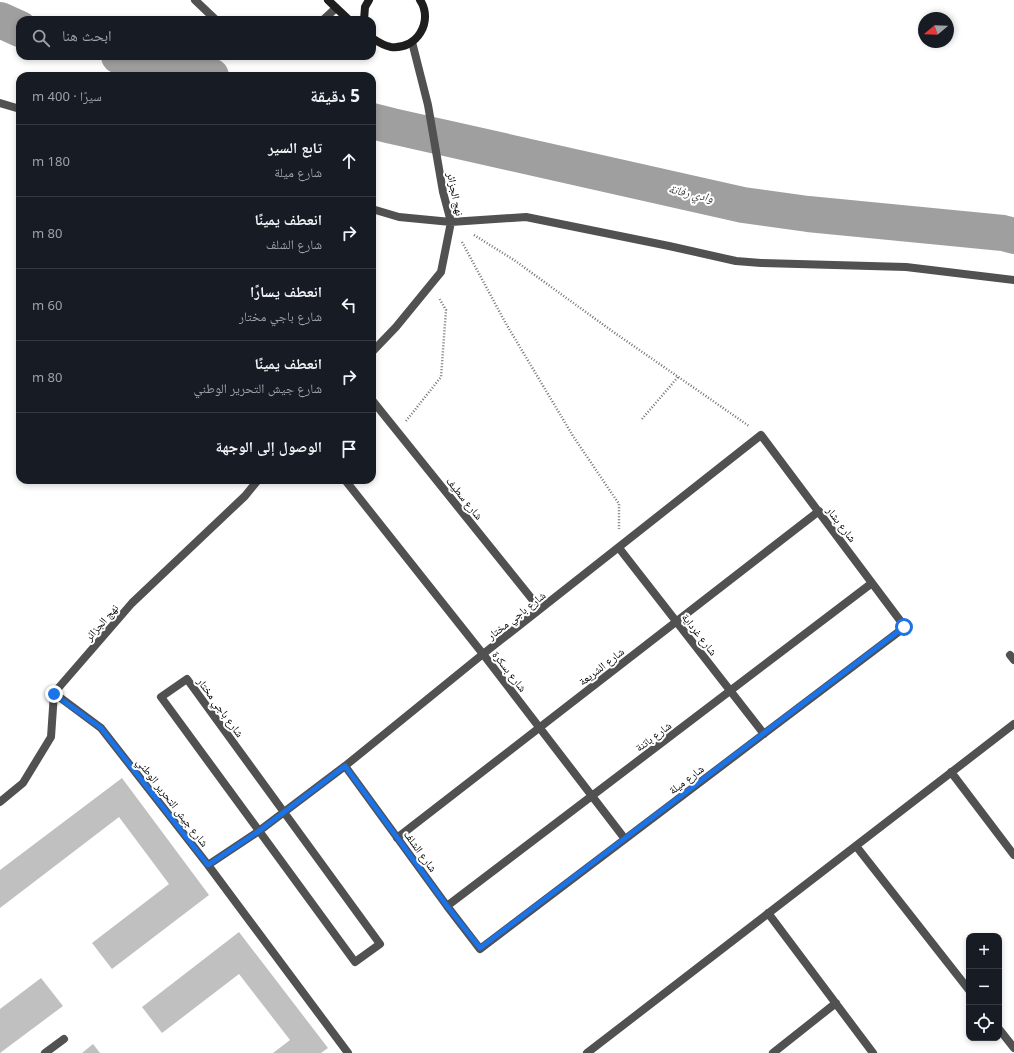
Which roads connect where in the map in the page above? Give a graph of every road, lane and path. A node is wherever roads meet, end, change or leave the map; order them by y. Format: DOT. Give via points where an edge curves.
graph roads {
  1 [pos="195,0"];
  2 [pos="328,0"];
  3 [pos="368,0"];
  4 [pos="420,0"];
  5 [pos="336,8"];
  6 [pos="212,16"];
  7 [pos="327,16"];
  8 [pos="345,16"];
  9 [pos="364,16"];
  10 [pos="376,41"];
  11 [pos="412,42"];
  12 [pos="0,103"];
  13 [pos="16,108"];
  14 [pos="376,210"];
  15 [pos="451,222"];
  16 [pos="1014,280"];
  17 [pos="439,298"];
  18 [pos="376,348"];
  19 [pos="678,377"];
  20 [pos="376,405"];
  21 [pos="642,419"];
  22 [pos="398,432"];
  23 [pos="761,435"];
  24 [pos="255,484"];
  25 [pos="349,484"];
  26 [pos="819,511"];
  27 [pos="619,548"];
  28 [pos="872,583"];
  29 [pos="540,609"];
  30 [pos="676,621"];
  31 [pos="904,627"];
  32 [pos="483,654"];
  33 [pos="730,690"];
  34 [pos="54,694"];
  35 [pos="1014,724"];
  36 [pos="540,728"];
  37 [pos="764,734"];
  38 [pos="345,766"];
  39 [pos="951,772"];
  40 [pos="592,796"];
  41 [pos="0,802"];
  42 [pos="284,812"];
  43 [pos="259,831"];
  44 [pos="397,838"];
  45 [pos="625,839"];
  46 [pos="856,846"];
  47 [pos="1014,855"];
  48 [pos="208,865"];
  49 [pos="447,906"];
  50 [pos="768,913"];
  51 [pos="480,948"];
  52 [pos="966,986"];
  53 [pos="836,1003"];
  54 [pos="1002,1033"];
  55 [pos="64,1039"];
  56 [pos="1014,1048"];
  57 [pos="45,1053"];
  58 [pos="348,1053"];
  59 [pos="587,1053"];
  60 [pos="773,1053"];
  61 [pos="874,1053"];
  1 -- 6 [label="street"];
  2 -- 5 [label="street"];
  3 -- 9 [label="street"];
  4 -- 11 [label="street" via="425,14 424,25 420,35"];
  5 -- 7 [label="street"];
  5 -- 8 [label="street"];
  10 -- 11 [label="street" via="391,47 402,47"];
  11 -- 15 [label="street, نهج الجزائر" via="428,105 443,192"];
  12 -- 13 [label="street"];
  14 -- 15 [label="street" via="399,217"];
  15 -- 16 [label="street" via="526,217 736,261 906,267"];
  15 -- 18 [label="street, نهج الجزائر" via="441,272"];
  15 -- 19 [label="path" via="514,260"];
  15 -- 27 [label="path" via="505,322 573,436 619,504"];
  17 -- 22 [label="path" via="446,310 441,377"];
  19 -- 21 [label="path"];
  19 -- 23 [label="path"];
  20 -- 22 [label="street, شارع سطيف"];
  22 -- 29 [label="street, شارع سطيف"];
  23 -- 26 [label="street, شارع بشار"];
  23 -- 27 [label="street, شارع باجي مختار"];
  24 -- 34 [label="street, نهج الجزائر" via="132,602"];
  25 -- 32 [label="street, شارع بسكرة"];
  26 -- 28 [label="street, شارع بشار"];
  26 -- 30 [label="street, شارع الشريعة"];
  27 -- 29 [label="street, شارع باجي مختار"];
  27 -- 30 [label="street, شارع غرداية"];
  28 -- 31 [label="street, شارع بشار"];
  28 -- 33 [label="street, شارع باتنة"];
  29 -- 32 [label="street, شارع باجي مختار"];
  30 -- 33 [label="street, شارع غرداية"];
  30 -- 36 [label="street, شارع الشريعة"];
  31 -- 37 [label="street, شارع ميلة"];
  32 -- 36 [label="street, شارع بسكرة"];
  32 -- 38 [label="street, شارع باجي مختار"];
  33 -- 37 [label="street, شارع غرداية"];
  33 -- 40 [label="street, شارع باتنة"];
  34 -- 41 [label="street" via="51,737 23,783"];
  34 -- 48 [label="street, شارع جيش التحرير الوطني" via="101,728"];
  35 -- 39 [label="street"];
  36 -- 40 [label="street, شارع بسكرة"];
  36 -- 44 [label="street, شارع الشريعة"];
  37 -- 45 [label="street, شارع ميلة"];
  38 -- 42 [label="street, شارع باجي مختار"];
  38 -- 44 [label="street, شارع الشلف"];
  39 -- 46 [label="street"];
  39 -- 47 [label="street"];
  40 -- 45 [label="street, شارع بسكرة"];
  40 -- 49 [label="street, شارع باتنة"];
  42 -- 43 [label="street, شارع باجي مختار"];
  42 -- 43 [label="street, شارع باجي مختار" via="380,944 355,962"];
  42 -- 43 [label="street, شارع باجي مختار" via="187,679 161,697"];
  43 -- 48 [label="street, شارع باجي مختار"];
  44 -- 49 [label="street, شارع الشلف"];
  45 -- 51 [label="street, شارع ميلة"];
  46 -- 50 [label="street"];
  46 -- 52 [label="street"];
  48 -- 58 [label="street, شارع جيش التحرير الوطني"];
  49 -- 51 [label="street, شارع الشلف"];
  50 -- 53 [label="street"];
  50 -- 59 [label="street"];
  53 -- 60 [label="street"];
  53 -- 61 [label="street"];
  54 -- 56 [label="street"];
  55 -- 57 [label="street"];
}
